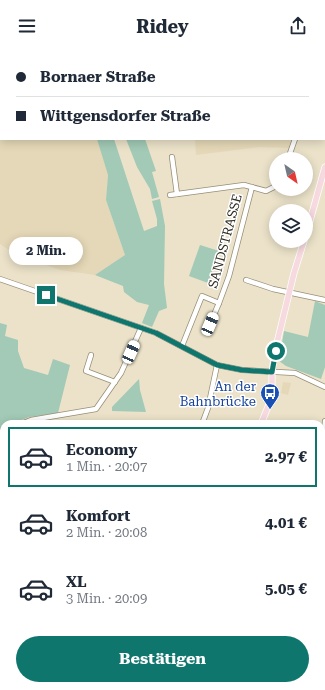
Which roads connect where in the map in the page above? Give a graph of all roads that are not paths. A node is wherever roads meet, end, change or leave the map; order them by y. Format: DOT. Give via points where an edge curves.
graph roads {
  1 [pos="295,140"];
  2 [pos="290,152"];
  3 [pos="172,157"];
  4 [pos="325,167"];
  5 [pos="252,188"];
  6 [pos="269,190"];
  7 [pos="177,194"];
  8 [pos="170,195"];
  9 [pos="313,210"];
  10 [pos="302,248"];
  11 [pos="0,279"];
  12 [pos="246,280"];
  13 [pos="290,292"];
  14 [pos="325,300"];
  15 [pos="219,303"];
  16 [pos="210,324"];
  17 [pos="141,328"];
  18 [pos="182,346"];
  19 [pos="91,355"];
  20 [pos="217,365"];
  21 [pos="272,372"];
  22 [pos="115,382"];
  23 [pos="325,387"];
  24 [pos="31,420"];
  25 [pos="204,420"];
  26 [pos="263,420"];
  1 -- 2 [label="street"];
  3 -- 7 [label="street"];
  4 -- 9 [label="main road"];
  5 -- 6 [label="street, SANDSTRASSE"];
  5 -- 7 [label="street" via="244,185"];
  5 -- 15 [label="street, SANDSTRASSE" via="229,276"];
  7 -- 8 [label="street"];
  10 -- 13 [label="main road"];
  11 -- 17 [label="street"];
  12 -- 13 [label="street"];
  13 -- 14 [label="street"];
  13 -- 21 [label="main road"];
  15 -- 16 [label="street, SANDSTRASSE"];
  15 -- 18 [label="street, SANDSTRASSE" via="202,296"];
  17 -- 18 [label="street"];
  17 -- 22 [label="street" via="122,373"];
  18 -- 20 [label="street"];
  19 -- 22 [label="street" via="86,371"];
  20 -- 21 [label="street"];
  20 -- 25 [label="street"];
  21 -- 23 [label="street" via="303,376"];
  21 -- 26 [label="main road" via="272,397"];
  22 -- 24 [label="street" via="96,409"];
}
